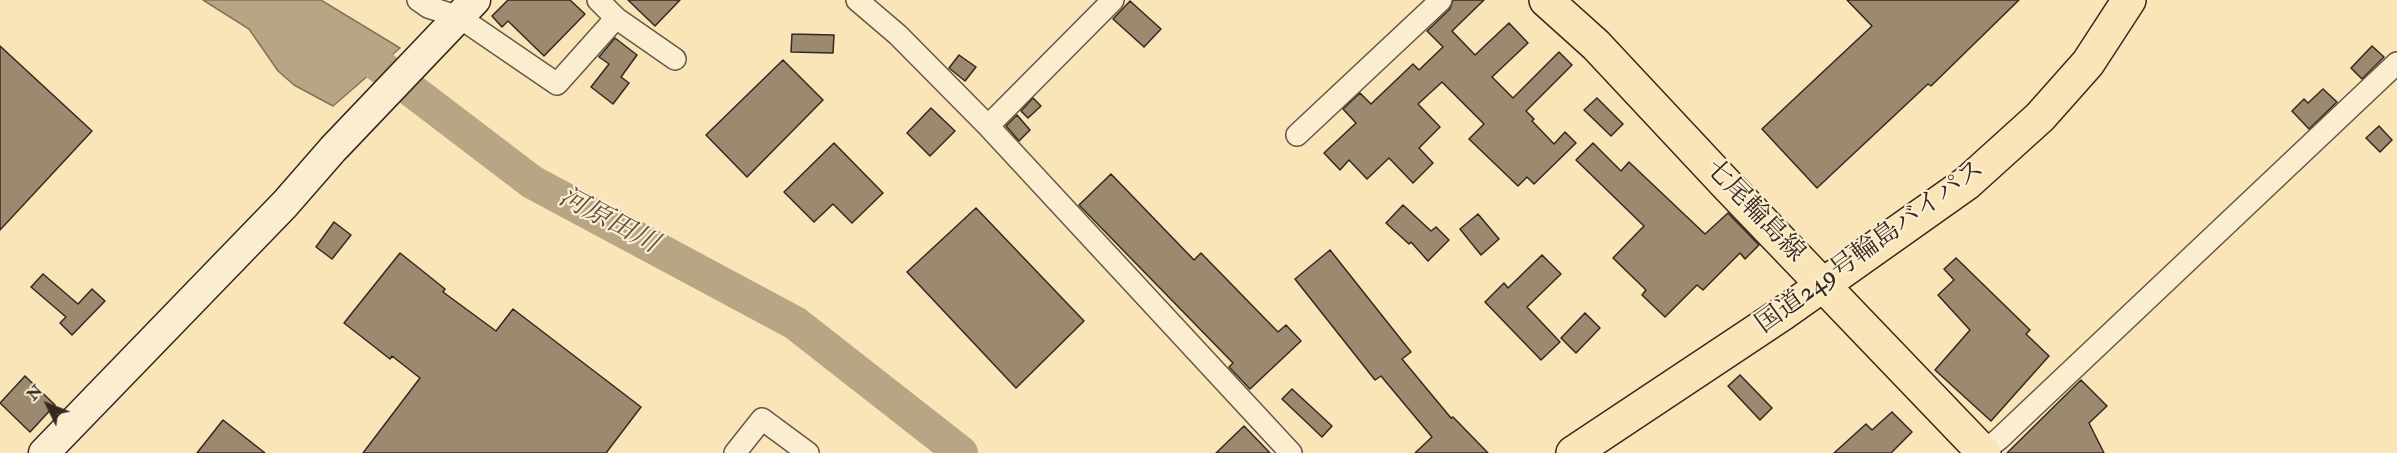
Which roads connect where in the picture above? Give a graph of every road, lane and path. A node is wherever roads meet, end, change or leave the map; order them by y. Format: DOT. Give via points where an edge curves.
graph roads {
  1 [pos="418,0"];
  2 [pos="598,0"];
  3 [pos="857,0"];
  4 [pos="1113,0"];
  5 [pos="1441,0"];
  6 [pos="1546,0"];
  7 [pos="2129,0"];
  8 [pos="467,9"];
  9 [pos="616,18"];
  10 [pos="675,59"];
  11 [pos="2397,63"];
  12 [pos="988,126"];
  13 [pos="1297,135"];
  14 [pos="1823,285"];
  15 [pos="1983,452"];
  16 [pos="44,453"];
  17 [pos="735,453"];
  18 [pos="808,453"];
  19 [pos="1291,453"];
  20 [pos="1573,453"];
  1 -- 8 [label="street" via="428,7"];
  2 -- 9 [label="street"];
  3 -- 12 [label="street" via="898,35"];
  4 -- 12 [label="street"];
  5 -- 13 [label="street"];
  6 -- 14 [label="main road, 七尾輪島線" via="1596,45"];
  7 -- 14 [label="main road, 国道249号輪島バイパス" via="2088,63 2033,125 1967,183"];
  8 -- 9 [label="street" via="557,84"];
  8 -- 16 [label="street"];
  9 -- 10 [label="street"];
  11 -- 15 [label="street"];
  12 -- 19 [label="street"];
  14 -- 15 [label="main road, 七尾輪島線"];
  14 -- 20 [label="main road, 国道249号輪島バイパス"];
  17 -- 18 [label="street" via="762,419"];
}
